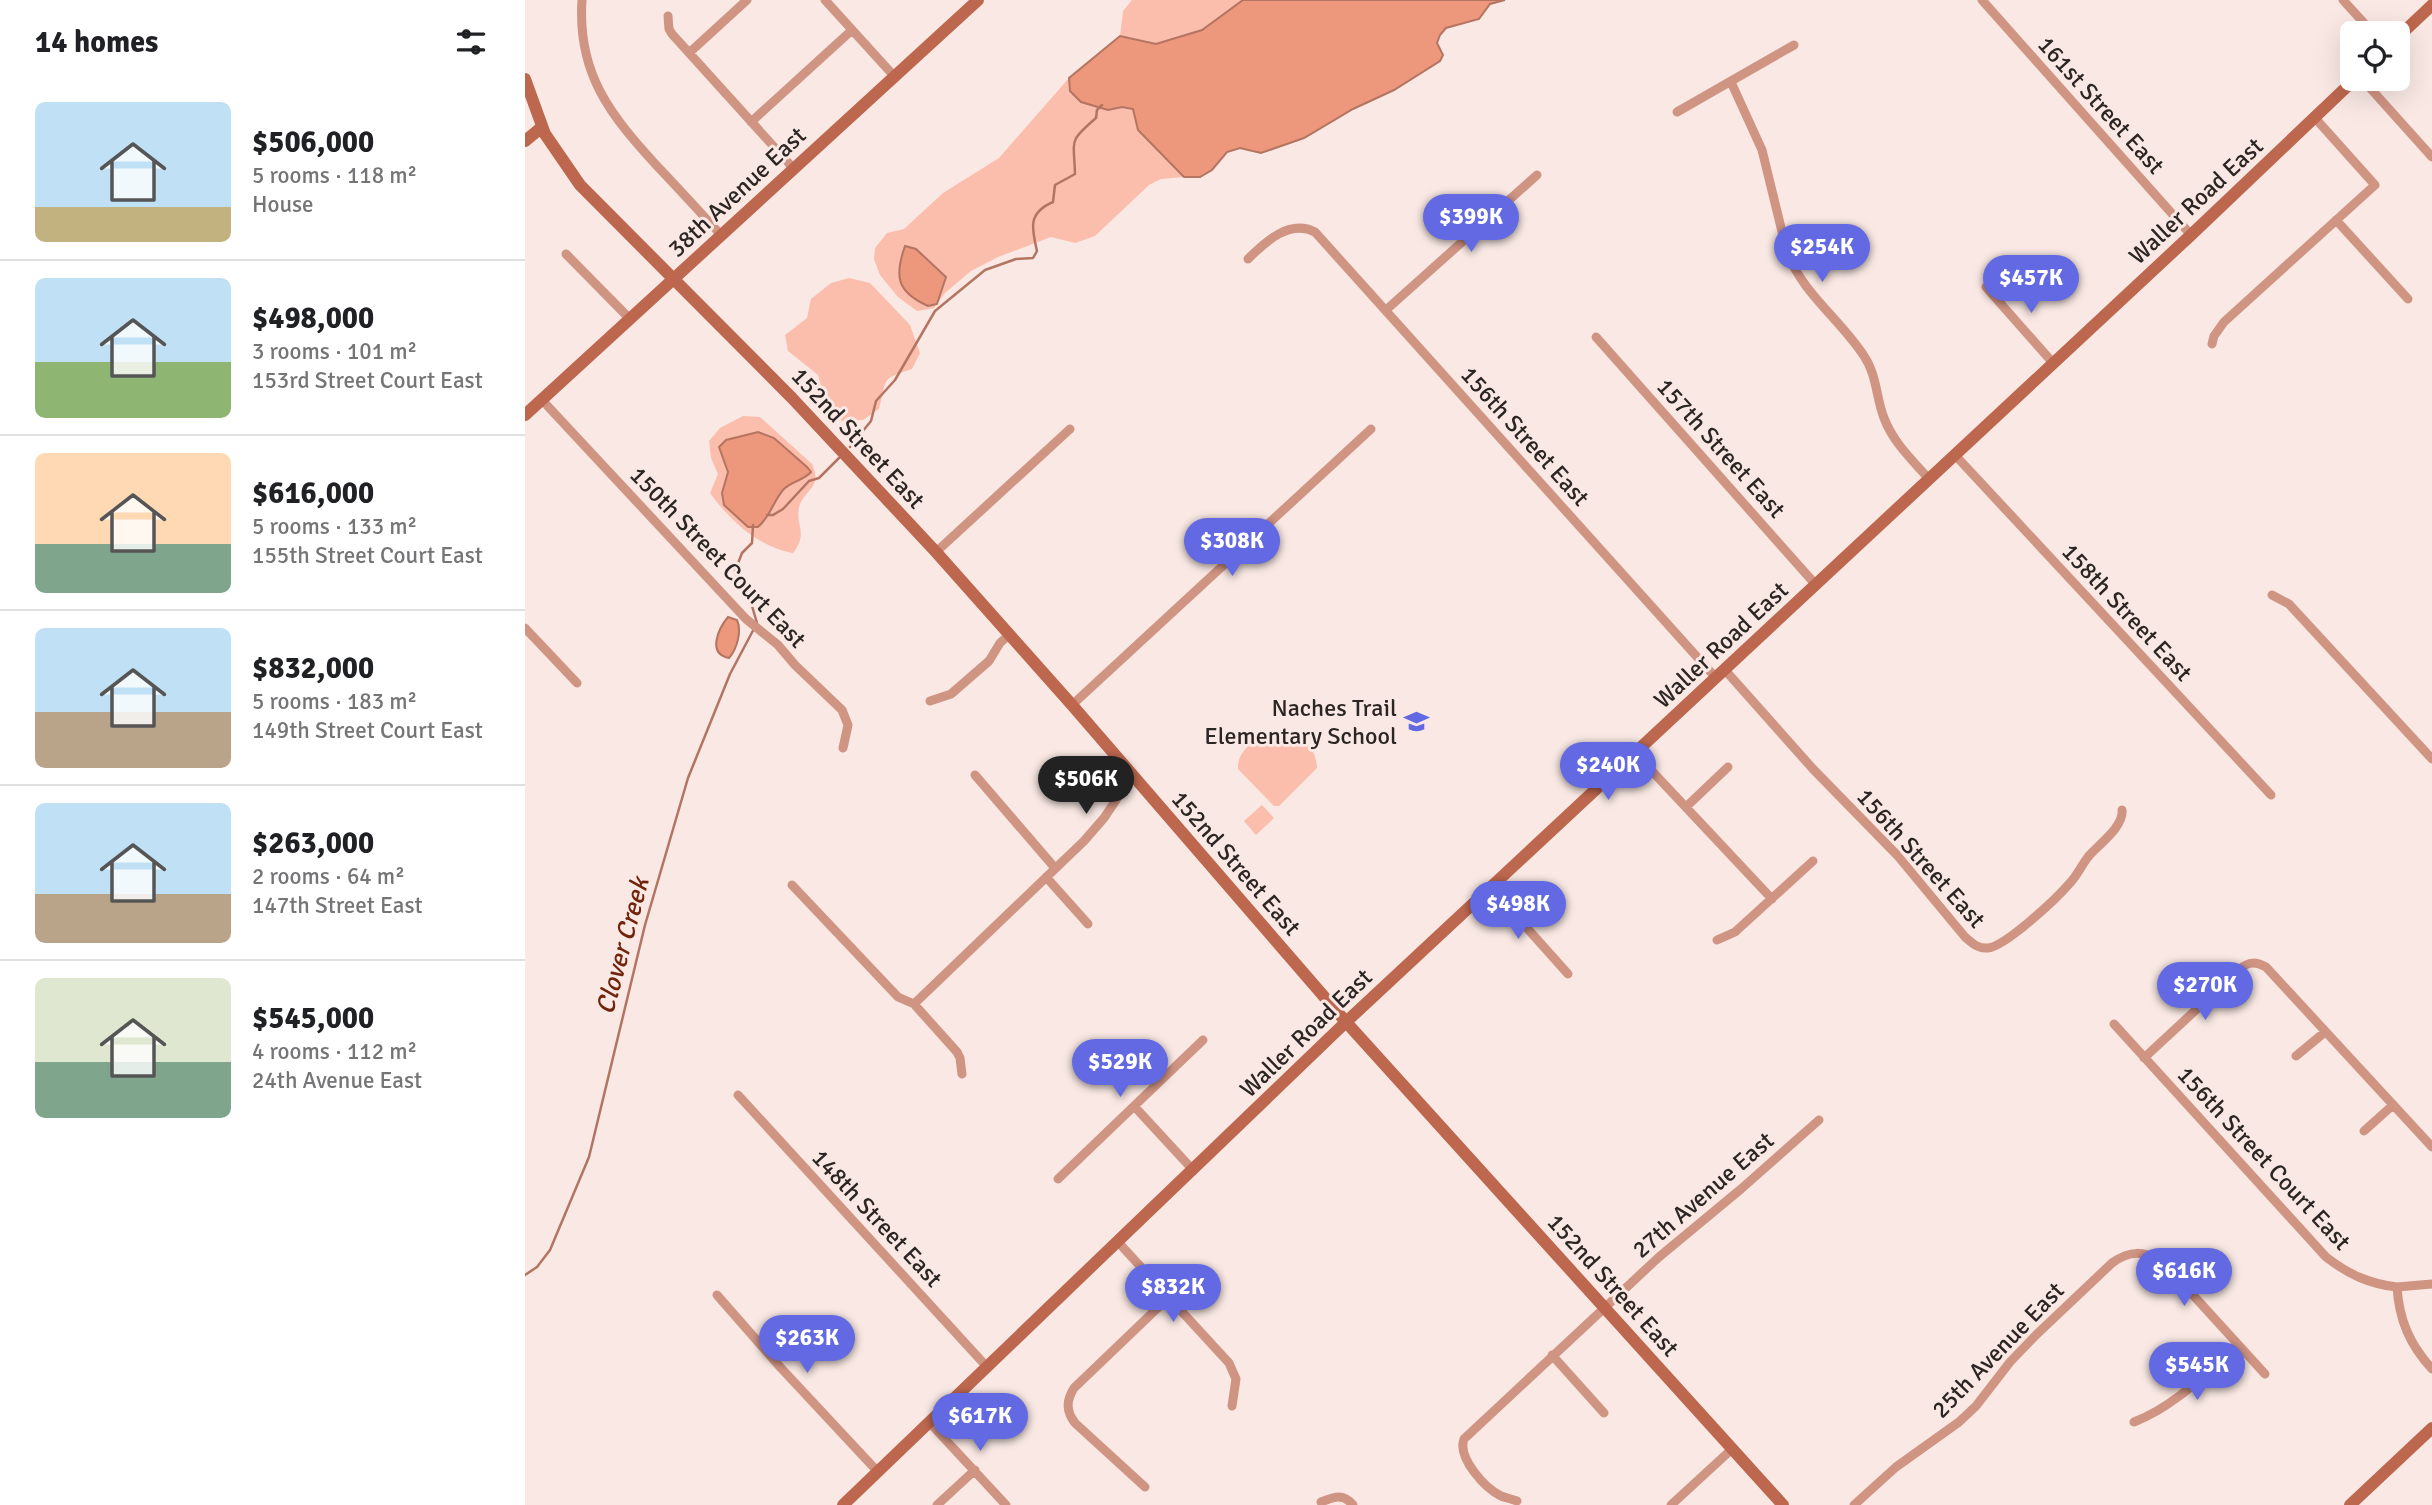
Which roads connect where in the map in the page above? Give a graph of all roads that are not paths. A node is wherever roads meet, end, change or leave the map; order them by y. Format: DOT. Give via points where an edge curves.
graph roads {
  1 [pos="582,0"];
  2 [pos="747,0"];
  3 [pos="825,0"];
  4 [pos="976,0"];
  5 [pos="1982,0"];
  6 [pos="2343,0"];
  7 [pos="2432,5"];
  8 [pos="668,16"];
  9 [pos="2362,21"];
  10 [pos="2410,26"];
  11 [pos="852,30"];
  12 [pos="1794,45"];
  13 [pos="689,53"];
  14 [pos="894,76"];
  15 [pos="525,79"];
  16 [pos="1731,82"];
  17 [pos="2343,91"];
  18 [pos="2373,91"];
  19 [pos="1677,112"];
  20 [pos="2315,118"];
  21 [pos="751,122"];
  22 [pos="542,127"];
  23 [pos="525,141"];
  24 [pos="2432,157"];
  25 [pos="794,169"];
  26 [pos="1537,175"];
  27 [pos="2336,220"];
  28 [pos="721,235"];
  29 [pos="2191,236"];
  30 [pos="566,254"];
  31 [pos="1248,258"];
  32 [pos="674,279"];
  33 [pos="1986,287"];
  34 [pos="2408,299"];
  35 [pos="1386,310"];
  36 [pos="630,319"];
  37 [pos="1596,337"];
  38 [pos="2212,344"];
  39 [pos="2053,363"];
  40 [pos="542,400"];
  41 [pos="525,415"];
  42 [pos="1070,429"];
  43 [pos="1371,429"];
  44 [pos="1955,455"];
  45 [pos="1929,480"];
  46 [pos="936,552"];
  47 [pos="1817,585"];
  48 [pos="2272,595"];
  49 [pos="525,628"];
  50 [pos="1010,634"];
  51 [pos="1720,674"];
  52 [pos="577,683"];
  53 [pos="930,701"];
  54 [pos="1072,705"];
  55 [pos="843,748"];
  56 [pos="1635,753"];
  57 [pos="2432,759"];
  58 [pos="1728,767"];
  59 [pos="975,775"];
  60 [pos="1132,776"];
  61 [pos="2271,795"];
  62 [pos="1686,807"];
  63 [pos="2122,810"];
  64 [pos="1813,862"];
  65 [pos="1055,868"];
  66 [pos="1046,877"];
  67 [pos="792,885"];
  68 [pos="1490,888"];
  69 [pos="1772,899"];
  70 [pos="1088,924"];
  71 [pos="1717,940"];
  72 [pos="1568,974"];
  73 [pos="913,1004"];
  74 [pos="1346,1022"];
  75 [pos="2114,1024"];
  76 [pos="2325,1032"];
  77 [pos="1203,1040"];
  78 [pos="2296,1056"];
  79 [pos="2144,1058"];
  80 [pos="962,1074"];
  81 [pos="738,1095"];
  82 [pos="2393,1105"];
  83 [pos="1134,1106"];
  84 [pos="1819,1120"];
  85 [pos="2364,1131"];
  86 [pos="2432,1147"];
  87 [pos="1193,1170"];
  88 [pos="1058,1179"];
  89 [pos="1118,1242"];
  90 [pos="2432,1284"];
  91 [pos="2397,1287"];
  92 [pos="717,1295"];
  93 [pos="1168,1297"];
  94 [pos="1604,1307"];
  95 [pos="2237,1346"];
  96 [pos="1552,1356"];
  97 [pos="987,1367"];
  98 [pos="2432,1369"];
  99 [pos="2265,1374"];
  100 [pos="1232,1406"];
  101 [pos="1604,1413"];
  102 [pos="2134,1422"];
  103 [pos="930,1423"];
  104 [pos="2432,1429"];
  105 [pos="1732,1449"];
  106 [pos="975,1470"];
  107 [pos="878,1472"];
  108 [pos="1145,1487"];
  109 [pos="1682,1496"];
  110 [pos="1517,1501"];
  111 [pos="1321,1503"];
  112 [pos="842,1505"];
  113 [pos="937,1505"];
  114 [pos="1006,1505"];
  115 [pos="1353,1505"];
  116 [pos="1671,1505"];
  117 [pos="1689,1505"];
  118 [pos="1783,1505"];
  119 [pos="1854,1505"];
  120 [pos="2350,1505"];
  1 -- 28 [label="street" via="583,43 604,101"];
  2 -- 13 [label="street"];
  3 -- 11 [label="street"];
  4 -- 14 [label="street, 38th Avenue East"];
  5 -- 29 [label="street, 161st Street East"];
  6 -- 9 [label="street"];
  7 -- 10 [label="street"];
  8 -- 13 [label="street" via="669,29"];
  11 -- 14 [label="street"];
  11 -- 21 [label="street"];
  12 -- 16 [label="street"];
  13 -- 21 [label="street"];
  14 -- 25 [label="street, 38th Avenue East"];
  15 -- 22 [label="street, 152nd Street East"];
  16 -- 19 [label="street"];
  16 -- 45 [label="street" via="1762,150 1793,267 1863,354 1887,427"];
  17 -- 20 [label="street, Waller Road East"];
  18 -- 24 [label="street"];
  20 -- 27 [label="street" via="2375,185"];
  20 -- 29 [label="street, Waller Road East"];
  21 -- 25 [label="street"];
  22 -- 23 [label="street"];
  22 -- 32 [label="street, 152nd Street East" via="580,185"];
  25 -- 28 [label="street, 38th Avenue East"];
  26 -- 35 [label="street"];
  27 -- 34 [label="street"];
  27 -- 38 [label="street" via="2224,322"];
  28 -- 32 [label="street, 38th Avenue East"];
  29 -- 39 [label="street, Waller Road East"];
  30 -- 36 [label="street"];
  31 -- 35 [label="street, 156th Street East" via="1277,235 1301,226 1315,232"];
  32 -- 36 [label="street, 38th Avenue East"];
  32 -- 46 [label="street, 152nd Street East"];
  33 -- 39 [label="street"];
  35 -- 51 [label="street, 156th Street East"];
  36 -- 40 [label="street, 38th Avenue East"];
  37 -- 47 [label="street, 157th Street East"];
  39 -- 44 [label="street, Waller Road East"];
  40 -- 41 [label="street, 38th Avenue East"];
  40 -- 55 [label="street, 150th Street Court East" via="746,619 842,710 848,725"];
  42 -- 46 [label="street"];
  43 -- 54 [label="street"];
  44 -- 45 [label="street, Waller Road East"];
  44 -- 61 [label="street, 158th Street East"];
  45 -- 47 [label="street, Waller Road East"];
  46 -- 50 [label="street, 152nd Street East"];
  47 -- 51 [label="street, Waller Road East"];
  48 -- 57 [label="street" via="2289,604"];
  49 -- 52 [label="street"];
  50 -- 53 [label="street" via="989,661 951,694"];
  50 -- 54 [label="street, 152nd Street East"];
  51 -- 56 [label="street, Waller Road East"];
  51 -- 63 [label="street, 156th Street East" via="1897,855 1976,946 1998,945 2050,903 2118,824"];
  54 -- 60 [label="street, 152nd Street East"];
  56 -- 62 [label="street"];
  56 -- 68 [label="street, Waller Road East"];
  58 -- 62 [label="street"];
  59 -- 65 [label="street"];
  60 -- 65 [label="street" via="1104,818"];
  60 -- 74 [label="street, 152nd Street East"];
  62 -- 69 [label="street"];
  64 -- 69 [label="street"];
  65 -- 66 [label="street"];
  66 -- 70 [label="street"];
  66 -- 73 [label="street"];
  67 -- 73 [label="street" via="898,997"];
  68 -- 72 [label="street"];
  68 -- 74 [label="street, Waller Road East"];
  69 -- 71 [label="street" via="1735,932"];
  73 -- 80 [label="street" via="957,1052"];
  74 -- 87 [label="street, Waller Road East"];
  74 -- 94 [label="street, 152nd Street East"];
  75 -- 79 [label="street, 156th Street Court East"];
  76 -- 78 [label="street"];
  76 -- 79 [label="street" via="2266,967 2253,962"];
  76 -- 82 [label="street"];
  77 -- 83 [label="street"];
  79 -- 91 [label="street, 156th Street Court East" via="2326,1257 2365,1280"];
  81 -- 97 [label="street, 148th Street East"];
  82 -- 85 [label="street"];
  82 -- 86 [label="street"];
  83 -- 87 [label="street"];
  83 -- 88 [label="street"];
  84 -- 94 [label="street, 27th Avenue East"];
  87 -- 89 [label="street, Waller Road East"];
  89 -- 93 [label="street"];
  89 -- 97 [label="street, Waller Road East"];
  90 -- 91 [label="street, 156th Street Court East"];
  91 -- 98 [label="street" via="2408,1337"];
  92 -- 107 [label="street"];
  93 -- 100 [label="street" via="1229,1363 1237,1387"];
  93 -- 108 [label="street" via="1074,1388 1067,1406 1075,1423"];
  94 -- 96 [label="street, 27th Avenue East"];
  94 -- 105 [label="street, 152nd Street East"];
  95 -- 99 [label="street"];
  95 -- 102 [label="street" via="2181,1396"];
  95 -- 119 [label="street, 25th Avenue East" via="2162,1261 2149,1254 2127,1254 2036,1335 1959,1422 1896,1467"];
  96 -- 101 [label="street"];
  96 -- 110 [label="street, 27th Avenue East" via="1475,1427 1462,1446 1466,1461 1487,1485"];
  97 -- 103 [label="street, Waller Road East"];
  103 -- 106 [label="street"];
  103 -- 107 [label="street, Waller Road East"];
  104 -- 120 [label="street"];
  105 -- 109 [label="street"];
  105 -- 118 [label="street, 152nd Street East"];
  106 -- 113 [label="street"];
  106 -- 114 [label="street"];
  107 -- 112 [label="street, Waller Road East"];
  109 -- 116 [label="street"];
  109 -- 117 [label="street"];
  111 -- 115 [label="street" via="1343,1497"];
}
